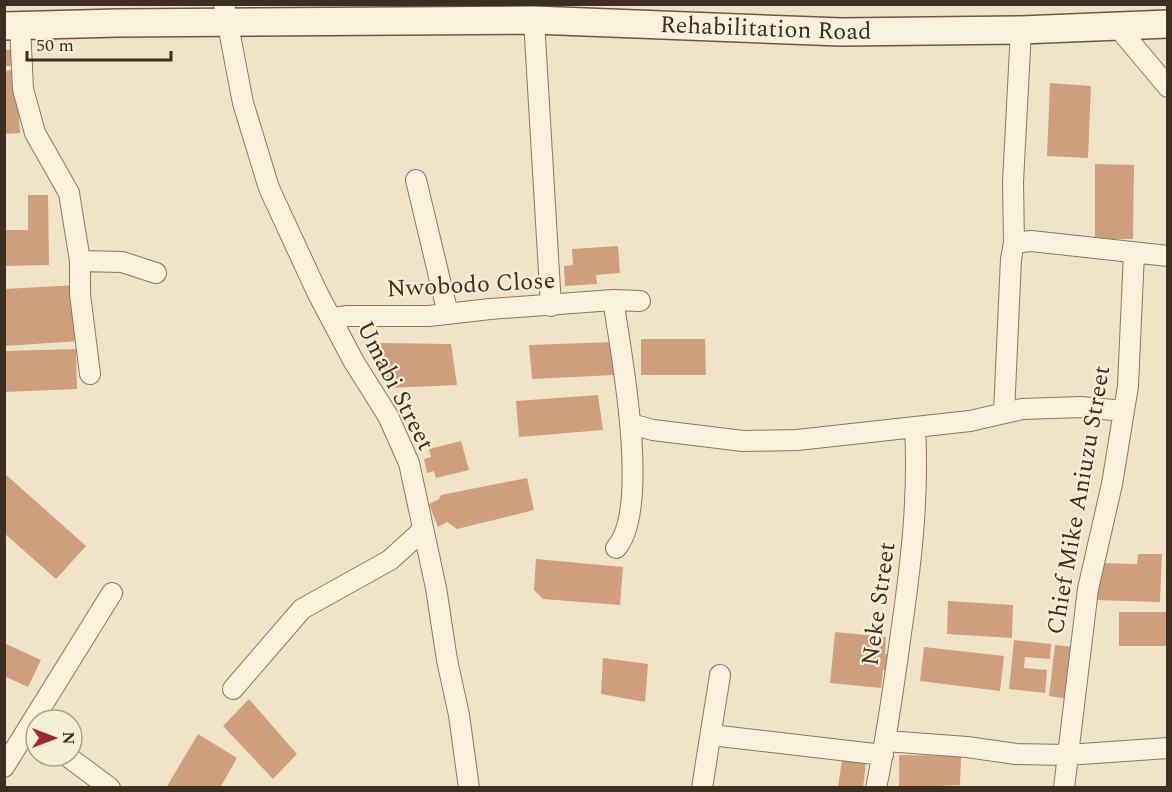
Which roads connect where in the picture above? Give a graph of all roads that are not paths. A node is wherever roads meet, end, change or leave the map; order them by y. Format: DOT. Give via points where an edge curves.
graph roads {
  1 [pos="345,13"];
  2 [pos="572,13"];
  3 [pos="225,14"];
  4 [pos="534,20"];
  5 [pos="1167,24"];
  6 [pos="1116,25"];
  7 [pos="12,26"];
  8 [pos="1021,30"];
  9 [pos="1167,87"];
  10 [pos="416,180"];
  11 [pos="1014,243"];
  12 [pos="1134,253"];
  13 [pos="1167,256"];
  14 [pos="80,261"];
  15 [pos="156,273"];
  16 [pos="613,300"];
  17 [pos="640,301"];
  18 [pos="551,306"];
  19 [pos="448,314"];
  20 [pos="332,318"];
  21 [pos="90,374"];
  22 [pos="1124,411"];
  23 [pos="1004,413"];
  24 [pos="631,424"];
  25 [pos="915,427"];
  26 [pos="423,530"];
  27 [pos="616,548"];
  28 [pos="112,593"];
  29 [pos="720,675"];
  30 [pos="233,689"];
  31 [pos="45,708"];
  32 [pos="711,735"];
  33 [pos="24,741"];
  34 [pos="884,748"];
  35 [pos="1167,748"];
  36 [pos="1067,755"];
  37 [pos="4,766"];
  38 [pos="83,768"];
  39 [pos="110,788"];
  40 [pos="469,788"];
  41 [pos="702,788"];
  42 [pos="876,788"];
  43 [pos="1064,788"];
  1 -- 3 [label="main road, Rehabilitation Road"];
  1 -- 4 [label="main road, Rehabilitation Road"];
  2 -- 4 [label="main road, Rehabilitation Road"];
  2 -- 8 [label="main road, Rehabilitation Road" via="841,32"];
  3 -- 7 [label="main road, Rehabilitation Road"];
  3 -- 20 [label="street, Umabi Street" via="243,103 269,188"];
  4 -- 18 [label="street"];
  5 -- 6 [label="main road, Rehabilitation Road"];
  6 -- 8 [label="main road, Rehabilitation Road"];
  6 -- 9 [label="street"];
  7 -- 14 [label="street" via="22,89 35,133 69,193"];
  8 -- 11 [label="street"];
  10 -- 19 [label="street"];
  11 -- 12 [label="street"];
  11 -- 23 [label="street"];
  12 -- 13 [label="street"];
  12 -- 22 [label="street, Chief Mike Aniuzu Street"];
  14 -- 15 [label="street" via="122,262"];
  14 -- 21 [label="street"];
  16 -- 17 [label="street, Nwobodo Close"];
  16 -- 18 [label="street, Nwobodo Close"];
  16 -- 24 [label="street"];
  18 -- 19 [label="street, Nwobodo Close"];
  19 -- 20 [label="street, Nwobodo Close"];
  20 -- 26 [label="street, Umabi Street" via="398,436 409,463"];
  22 -- 23 [label="street" via="1054,407"];
  22 -- 36 [label="street, Chief Mike Aniuzu Street" via="1088,589"];
  23 -- 25 [label="street"];
  24 -- 25 [label="street" via="743,441 797,440"];
  24 -- 27 [label="street" via="631,510 628,528"];
  25 -- 34 [label="street, Neke Street" via="918,474 913,551"];
  26 -- 30 [label="street" via="390,560 302,609"];
  26 -- 40 [label="street, Umabi Street"];
  28 -- 31 [label="street"];
  29 -- 32 [label="street"];
  32 -- 34 [label="street"];
  32 -- 41 [label="street"];
  33 -- 37 [label="street"];
  34 -- 36 [label="street" via="967,747 1016,754"];
  34 -- 42 [label="street, Neke Street"];
  35 -- 36 [label="street"];
  36 -- 43 [label="street, Chief Mike Aniuzu Street"];
  38 -- 39 [label="street"];
}
